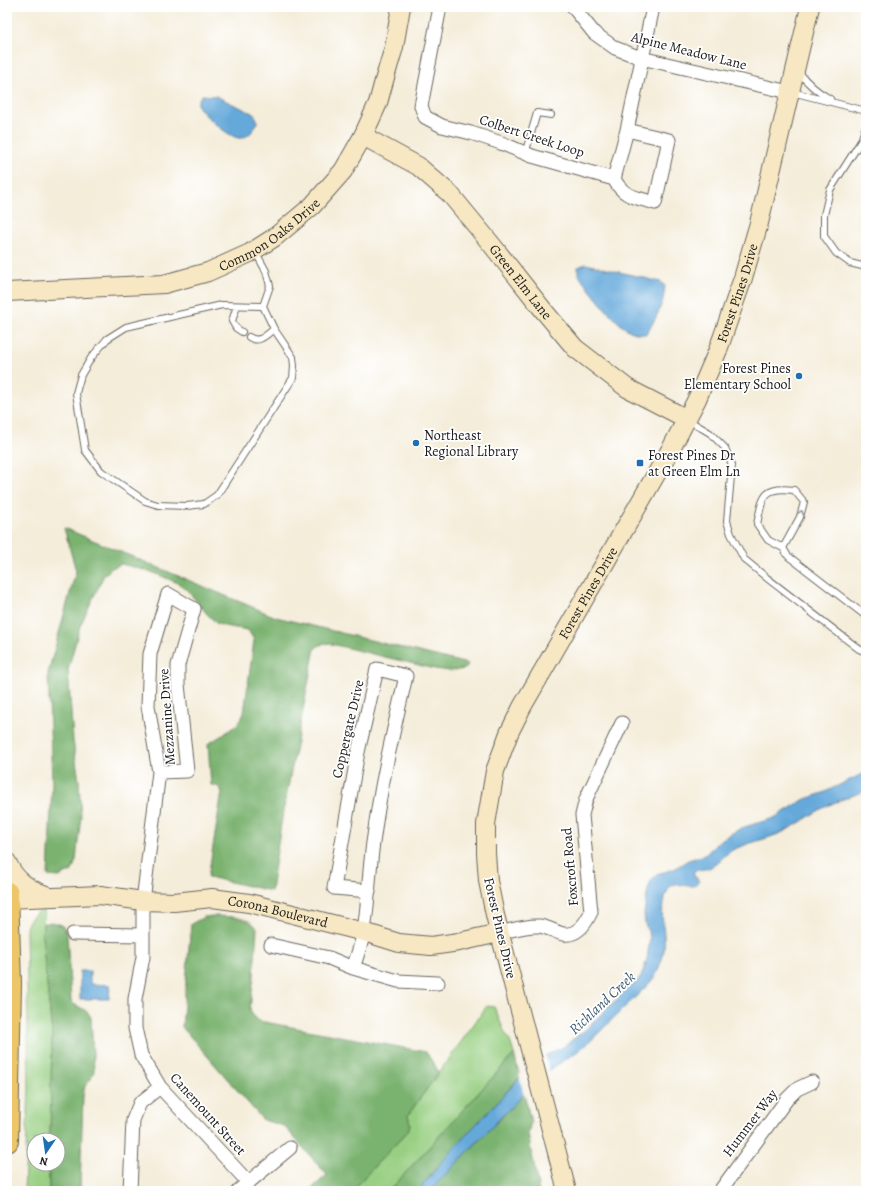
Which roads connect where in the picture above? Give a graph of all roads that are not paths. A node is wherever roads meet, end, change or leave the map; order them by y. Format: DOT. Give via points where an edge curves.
graph roads {
  1 [pos="401,7"];
  2 [pos="440,7"];
  3 [pos="573,7"];
  4 [pos="653,7"];
  5 [pos="810,7"];
  6 [pos="641,58"];
  7 [pos="795,67"];
  8 [pos="790,92"];
  9 [pos="836,103"];
  10 [pos="866,111"];
  11 [pos="551,115"];
  12 [pos="866,126"];
  13 [pos="627,130"];
  14 [pos="363,136"];
  15 [pos="525,154"];
  16 [pos="614,179"];
  17 [pos="255,250"];
  18 [pos="866,268"];
  19 [pos="7,292"];
  20 [pos="237,306"];
  21 [pos="263,306"];
  22 [pos="274,329"];
  23 [pos="242,332"];
  24 [pos="249,337"];
  25 [pos="687,419"];
  26 [pos="783,548"];
  27 [pos="866,616"];
  28 [pos="866,652"];
  29 [pos="622,723"];
  30 [pos="159,772"];
  31 [pos="7,862"];
  32 [pos="369,891"];
  33 [pos="7,893"];
  34 [pos="53,897"];
  35 [pos="7,899"];
  36 [pos="143,901"];
  37 [pos="364,932"];
  38 [pos="500,933"];
  39 [pos="73,934"];
  40 [pos="143,935"];
  41 [pos="271,945"];
  42 [pos="353,968"];
  43 [pos="438,984"];
  44 [pos="812,1082"];
  45 [pos="160,1087"];
  46 [pos="7,1141"];
  47 [pos="290,1148"];
  48 [pos="248,1182"];
  49 [pos="130,1191"];
  50 [pos="238,1191"];
  51 [pos="567,1191"];
  52 [pos="720,1191"];
  1 -- 14 [label="street, Common Oaks Drive" via="394,47 378,103"];
  2 -- 15 [label="street, Colbert Creek Loop" via="421,106 425,117 442,126 501,143"];
  3 -- 6 [label="street, Alpine Meadow Lane" via="594,33 615,48"];
  4 -- 6 [label="street"];
  5 -- 7 [label="street, Forest Pines Drive"];
  6 -- 8 [label="street, Alpine Meadow Lane"];
  6 -- 13 [label="street"];
  7 -- 8 [label="street, Forest Pines Drive"];
  7 -- 9 [label="lane" via="810,86"];
  8 -- 9 [label="lane"];
  8 -- 25 [label="street, Forest Pines Drive" via="759,224 743,278 718,350"];
  9 -- 10 [label="lane"];
  11 -- 15 [label="lane" via="537,112"];
  12 -- 18 [label="lane" via="861,141 830,190 824,215 824,236 836,253 850,264"];
  13 -- 16 [label="street"];
  13 -- 16 [label="street" via="669,140 655,203 629,195 619,189"];
  14 -- 17 [label="street, Common Oaks Drive" via="344,171 312,206"];
  14 -- 25 [label="street, Green Elm Lane" via="418,166 450,194 575,348 627,388"];
  15 -- 16 [label="street, Colbert Creek Loop"];
  17 -- 19 [label="street, Common Oaks Drive" via="208,272 164,284"];
  17 -- 21 [label="lane" via="266,271 270,286"];
  20 -- 21 [label="lane"];
  20 -- 22 [label="lane" via="222,305 126,326 107,340 91,358 81,375 76,393 85,450 101,471 145,501 158,505 187,506 204,504 217,495 293,378 293,357"];
  20 -- 23 [label="lane" via="232,321"];
  21 -- 22 [label="lane"];
  22 -- 24 [label="lane" via="260,340"];
  25 -- 28 [label="lane" via="710,433 725,448 732,465 727,521 744,559"];
  25 -- 38 [label="street, Forest Pines Drive" via="522,707 495,771 486,824 486,853 490,894"];
  26 -- 26 [label="lane, one-way" via="800,517 804,502 794,490 780,488 768,492 762,501 757,524 768,540"];
  26 -- 27 [label="lane" via="788,556"];
  29 -- 38 [label="street, Foxcroft Road" via="586,798 582,815 591,912 585,924 576,931 565,934 540,926 526,926"];
  30 -- 30 [label="street, Mezzanine Drive" via="187,771 178,665 194,609 168,594 150,654 148,706"];
  30 -- 36 [label="street, Mezzanine Drive"];
  31 -- 34 [label="street, Corona Boulevard" via="28,888"];
  32 -- 32 [label="street, Coppergate Drive" via="334,888 356,759 377,669 406,676 386,765 374,836"];
  32 -- 37 [label="street, Coppergate Drive"];
  33 -- 35 [label="highway"];
  34 -- 35 [label="street, Corona Boulevard"];
  34 -- 36 [label="street, Corona Boulevard" via="100,895"];
  35 -- 46 [label="highway" via="10,983"];
  36 -- 37 [label="street, Corona Boulevard" via="174,902 212,898 249,902"];
  36 -- 40 [label="street, Canemount Street"];
  37 -- 38 [label="street, Corona Boulevard" via="399,943 431,946"];
  37 -- 42 [label="street, Coppergate Drive"];
  38 -- 51 [label="street, Forest Pines Drive"];
  39 -- 40 [label="street"];
  40 -- 45 [label="street, Canemount Street" via="135,1028 141,1055"];
  41 -- 42 [label="street" via="329,958"];
  42 -- 43 [label="street" via="398,981"];
  44 -- 52 [label="street, Hummer Way" via="797,1089 787,1099"];
  45 -- 48 [label="street, Canemount Street"];
  45 -- 49 [label="street" via="140,1103 133,1120"];
  47 -- 48 [label="street"];
  48 -- 50 [label="street"];
}
